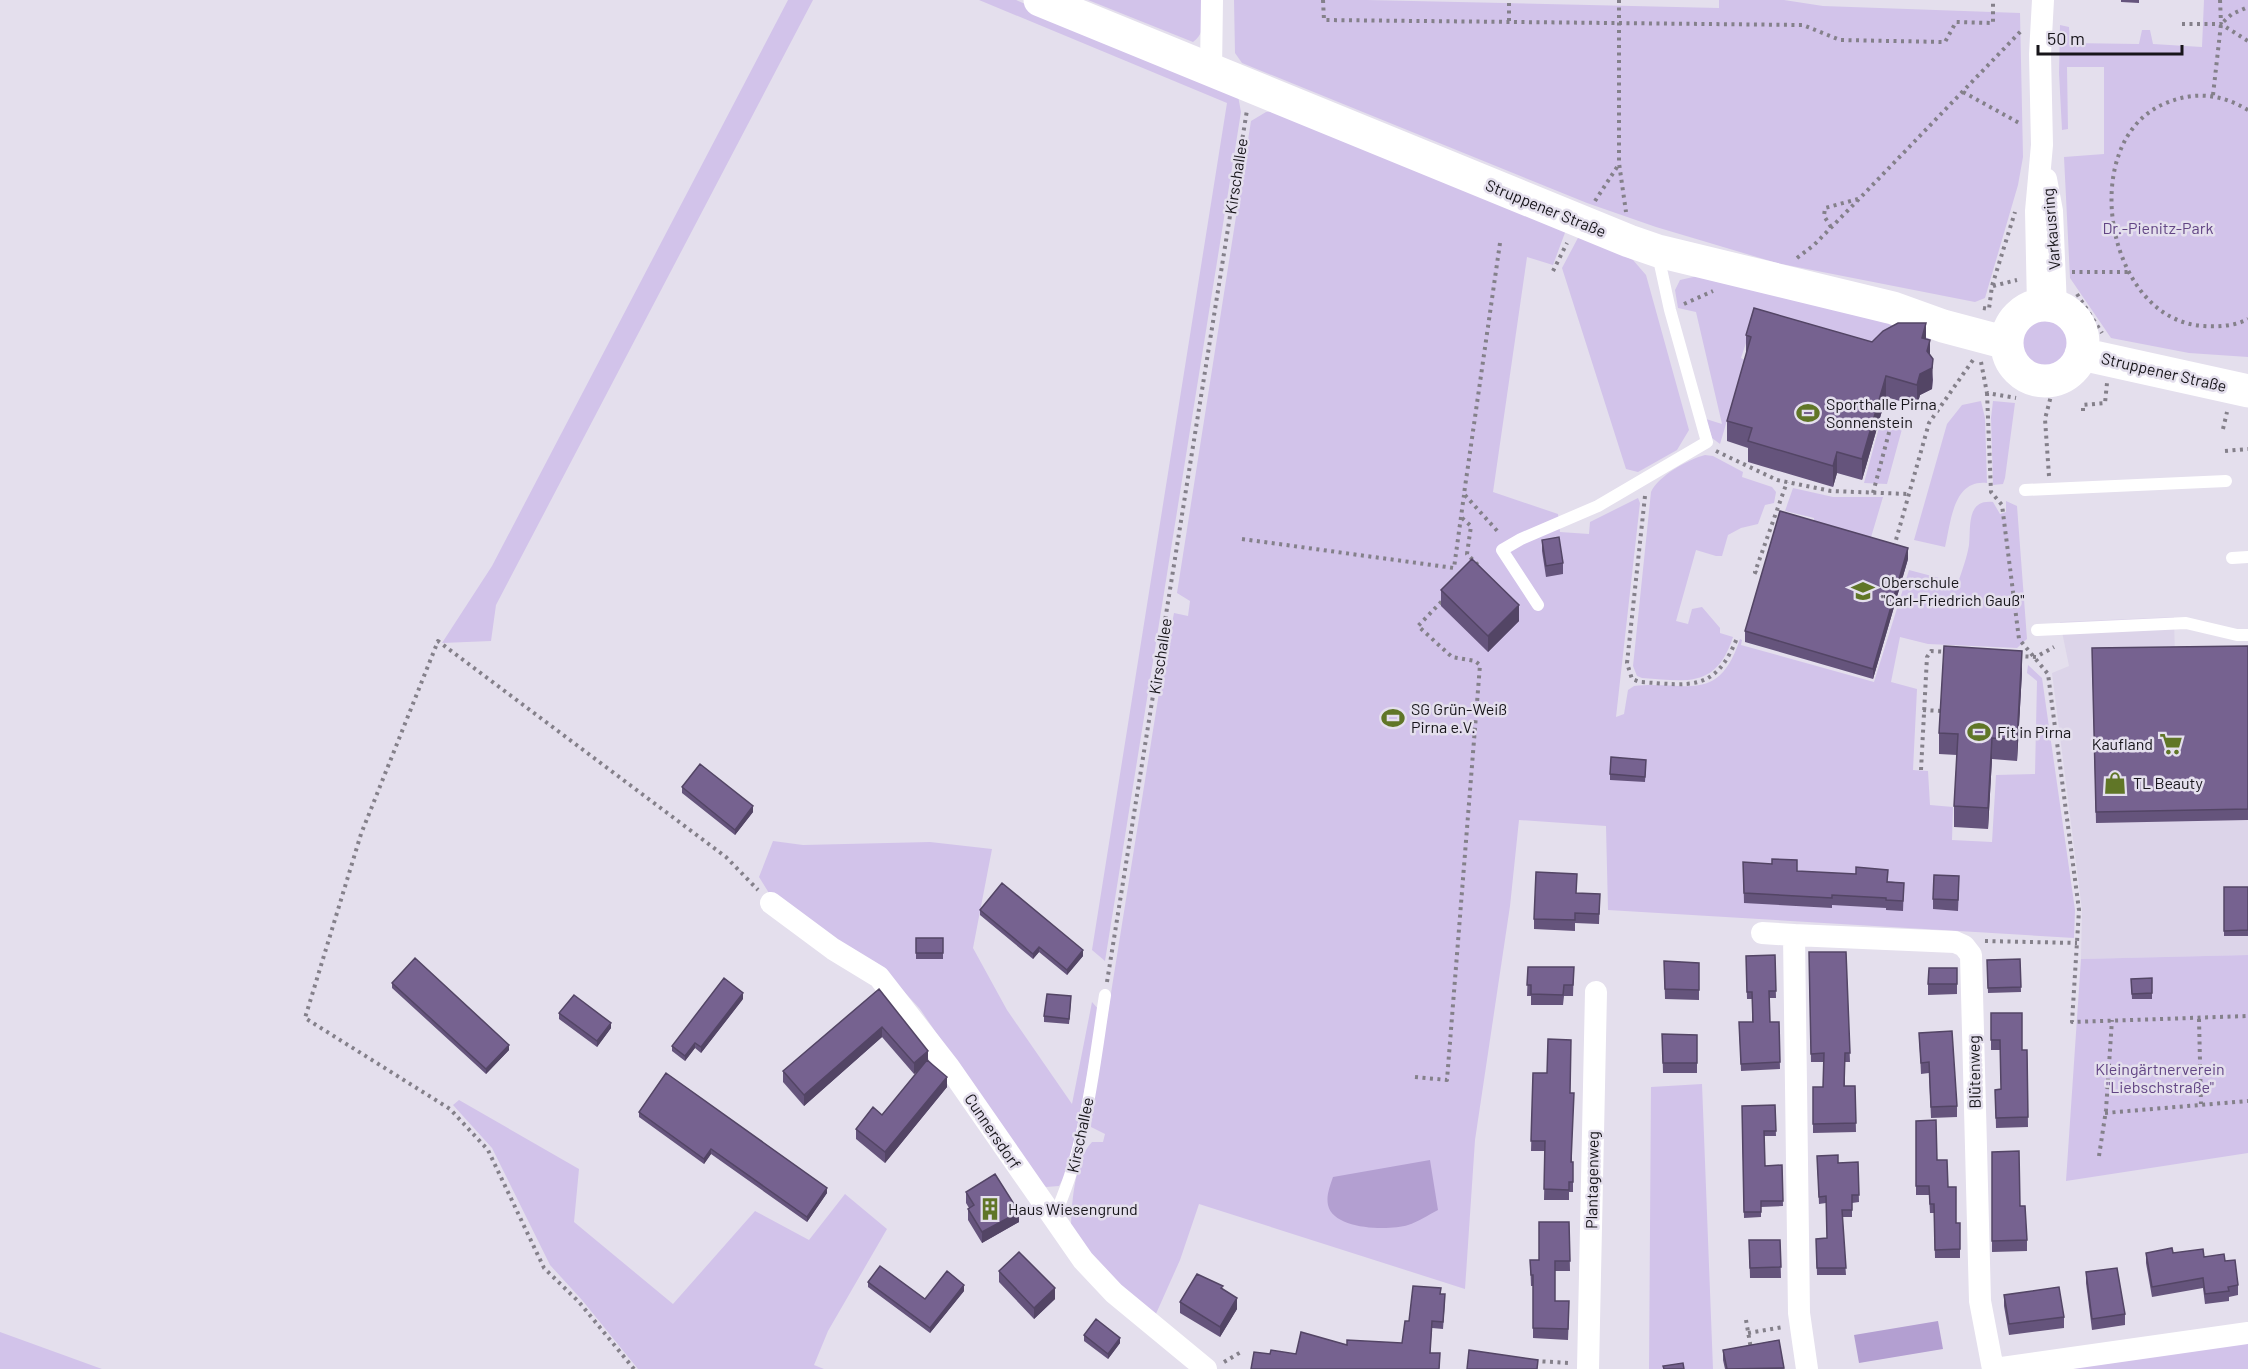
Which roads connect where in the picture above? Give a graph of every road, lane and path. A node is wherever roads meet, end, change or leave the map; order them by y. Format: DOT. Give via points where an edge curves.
graph roads {
  1 [pos="1040,0"];
  2 [pos="1212,0"];
  3 [pos="1323,0"];
  4 [pos="1509,0"];
  5 [pos="1619,0"];
  6 [pos="1993,0"];
  7 [pos="2037,0"];
  8 [pos="2043,0"];
  9 [pos="2220,0"];
  10 [pos="2248,7"];
  11 [pos="1509,21"];
  12 [pos="1618,23"];
  13 [pos="2182,24"];
  14 [pos="2221,24"];
  15 [pos="2022,30"];
  16 [pos="2248,41"];
  17 [pos="1211,70"];
  18 [pos="1251,88"];
  19 [pos="1963,92"];
  20 [pos="2213,95"];
  21 [pos="2248,110"];
  22 [pos="2027,118"];
  23 [pos="1619,163"];
  24 [pos="1860,198"];
  25 [pos="2016,208"];
  26 [pos="1580,221"];
  27 [pos="1831,227"];
  28 [pos="1500,243"];
  29 [pos="1643,246"];
  30 [pos="1553,271"];
  31 [pos="2066,272"];
  32 [pos="2128,272"];
  33 [pos="1770,279"];
  34 [pos="1992,286"];
  35 [pos="2028,308"];
  36 [pos="2248,319"];
  37 [pos="2095,348"];
  38 [pos="2107,387"];
  39 [pos="2248,391"];
  40 [pos="1988,393"];
  41 [pos="2016,398"];
  42 [pos="2048,404"];
  43 [pos="2083,411"];
  44 [pos="2227,419"];
  45 [pos="1891,424"];
  46 [pos="2223,429"];
  47 [pos="1707,442"];
  48 [pos="2248,449"];
  49 [pos="2224,451"];
  50 [pos="1643,480"];
  51 [pos="2226,481"];
  52 [pos="1787,482"];
  53 [pos="2050,489"];
  54 [pos="2025,490"];
  55 [pos="1873,493"];
  56 [pos="1464,494"];
  57 [pos="1908,494"];
  58 [pos="1461,518"];
  59 [pos="1242,539"];
  60 [pos="1508,547"];
  61 [pos="1902,552"];
  62 [pos="2248,557"];
  63 [pos="2232,558"];
  64 [pos="1479,565"];
  65 [pos="1471,573"];
  66 [pos="1486,573"];
  67 [pos="1764,576"];
  68 [pos="1448,595"];
  69 [pos="1538,605"];
  70 [pos="2037,630"];
  71 [pos="2248,635"];
  72 [pos="1737,638"];
  73 [pos="2054,647"];
  74 [pos="1954,652"];
  75 [pos="2012,656"];
  76 [pos="2036,657"];
  77 [pos="1923,710"];
  78 [pos="1941,711"];
  79 [pos="1921,770"];
  80 [pos="771,903"];
  81 [pos="1762,933"];
  82 [pos="1794,935"];
  83 [pos="2077,943"];
  84 [pos="1964,946"];
  85 [pos="1596,992"];
  86 [pos="1105,995"];
  87 [pos="2248,1016"];
  88 [pos="2199,1019"];
  89 [pos="2112,1020"];
  90 [pos="1415,1077"];
  91 [pos="2248,1101"];
  92 [pos="2202,1104"];
  93 [pos="2105,1113"];
  94 [pos="2099,1156"];
  95 [pos="1053,1219"];
  96 [pos="1746,1320"];
  97 [pos="1789,1326"];
  98 [pos="1748,1333"];
  99 [pos="2248,1333"];
  100 [pos="1241,1352"];
  101 [pos="1752,1355"];
  102 [pos="1530,1361"];
  103 [pos="1214,1366"];
  104 [pos="1588,1366"];
  105 [pos="634,1369"];
  106 [pos="1807,1369"];
  107 [pos="1994,1369"];
  1 -- 17 [label="main road, Struppener Straße"];
  2 -- 17 [label="street"];
  3 -- 11 [label="path" via="1324,20"];
  4 -- 11 [label="path"];
  5 -- 12 [label="path"];
  6 -- 12 [label="path" via="1993,23 1956,21 1945,42 1840,40 1803,25"];
  7 -- 8 [label="lane, Varkausring"];
  8 -- 35 [label="street, Varkausring" via="2041,151"];
  9 -- 14 [label="path"];
  10 -- 14 [label="path"];
  11 -- 12 [label="path"];
  12 -- 23 [label="path"];
  13 -- 14 [label="path"];
  14 -- 16 [label="path"];
  14 -- 20 [label="path"];
  15 -- 19 [label="path"];
  17 -- 18 [label="main road, Struppener Straße"];
  18 -- 26 [label="main road, Struppener Straße"];
  18 -- 86 [label="path, Kirschallee"];
  19 -- 22 [label="path" via="2027,127"];
  19 -- 24 [label="path"];
  20 -- 21 [label="path"];
  20 -- 32 [label="path" via="2176,99 2154,108 2138,121 2121,147 2113,180 2112,211"];
  23 -- 26 [label="path"];
  23 -- 29 [label="path"];
  24 -- 27 [label="path"];
  24 -- 27 [label="path" via="1825,208 1824,216"];
  25 -- 34 [label="path"];
  26 -- 29 [label="main road, Struppener Straße"];
  26 -- 30 [label="path"];
  27 -- 33 [label="path"];
  28 -- 56 [label="path"];
  29 -- 33 [label="main road, Struppener Straße"];
  29 -- 47 [label="lane" via="1670,310"];
  31 -- 32 [label="path"];
  32 -- 36 [label="path" via="2154,307 2182,322 2215,327"];
  33 -- 35 [label="main road, Struppener Straße" via="1893,308 1943,326"];
  34 -- 35 [label="path"];
  34 -- 35 [label="path"];
  35 -- 37 [label="path"];
  35 -- 37 [label="main road" via="2070,315"];
  35 -- 37 [label="main road" via="2010,358 2019,371 2041,381 2055,379"];
  37 -- 39 [label="main road, Struppener Straße"];
  38 -- 43 [label="path" via="2105,403 2083,405"];
  40 -- 41 [label="path"];
  40 -- 57 [label="path" via="1978,352 1929,423"];
  40 -- 76 [label="path" via="1990,492 2002,505 2019,639"];
  42 -- 53 [label="path" via="2045,419"];
  44 -- 46 [label="path"];
  45 -- 55 [label="path"];
  47 -- 50 [label="lane"];
  47 -- 52 [label="path" via="1721,454"];
  48 -- 49 [label="path"];
  50 -- 60 [label="lane" via="1598,506"];
  50 -- 72 [label="path" via="1645,494 1627,663 1632,679 1692,685 1718,671 1729,658"];
  51 -- 53 [label="lane"];
  52 -- 55 [label="path" via="1831,491"];
  52 -- 67 [label="path" via="1755,572"];
  53 -- 54 [label="lane"];
  55 -- 57 [label="path"];
  56 -- 58 [label="path"];
  56 -- 60 [label="path" via="1497,529"];
  57 -- 61 [label="path" via="1893,552"];
  58 -- 59 [label="path" via="1454,568"];
  58 -- 64 [label="path" via="1471,526 1467,554"];
  60 -- 69 [label="lane" via="1502,550"];
  62 -- 63 [label="lane"];
  64 -- 65 [label="path"];
  64 -- 66 [label="path"];
  68 -- 90 [label="path" via="1418,626 1452,657 1480,666 1447,1080"];
  70 -- 71 [label="lane" via="2186,623"];
  73 -- 76 [label="path"];
  74 -- 77 [label="path" via="1931,651 1927,657"];
  75 -- 76 [label="path"];
  76 -- 83 [label="path" via="2048,674 2079,910"];
  77 -- 78 [label="path"];
  77 -- 79 [label="path"];
  80 -- 95 [label="street, Cunnersdorf" via="879,977 949,1067"];
  80 -- 105 [label="path" via="726,857 438,641 361,834 305,1018 450,1109 488,1150 544,1268 579,1302"];
  81 -- 82 [label="street"];
  82 -- 84 [label="street" via="1955,942"];
  82 -- 106 [label="street" via="1799,1313"];
  83 -- 84 [label="path" via="1980,941"];
  83 -- 89 [label="path" via="2072,1022"];
  84 -- 107 [label="street, Blütenweg" via="1971,955 1972,966 1980,1301"];
  85 -- 104 [label="street, Plantagenweg"];
  86 -- 95 [label="lane, Kirschallee" via="1084,1127 1068,1187"];
  87 -- 88 [label="path"];
  88 -- 89 [label="path"];
  88 -- 92 [label="path"];
  89 -- 93 [label="path"];
  91 -- 92 [label="path"];
  92 -- 93 [label="path"];
  93 -- 94 [label="path"];
  95 -- 103 [label="street, Cunnersdorf" via="1114,1293"];
  96 -- 98 [label="path"];
  97 -- 98 [label="path"];
  98 -- 101 [label="path"];
  99 -- 107 [label="street"];
  100 -- 103 [label="path"];
  102 -- 104 [label="path"];
}
